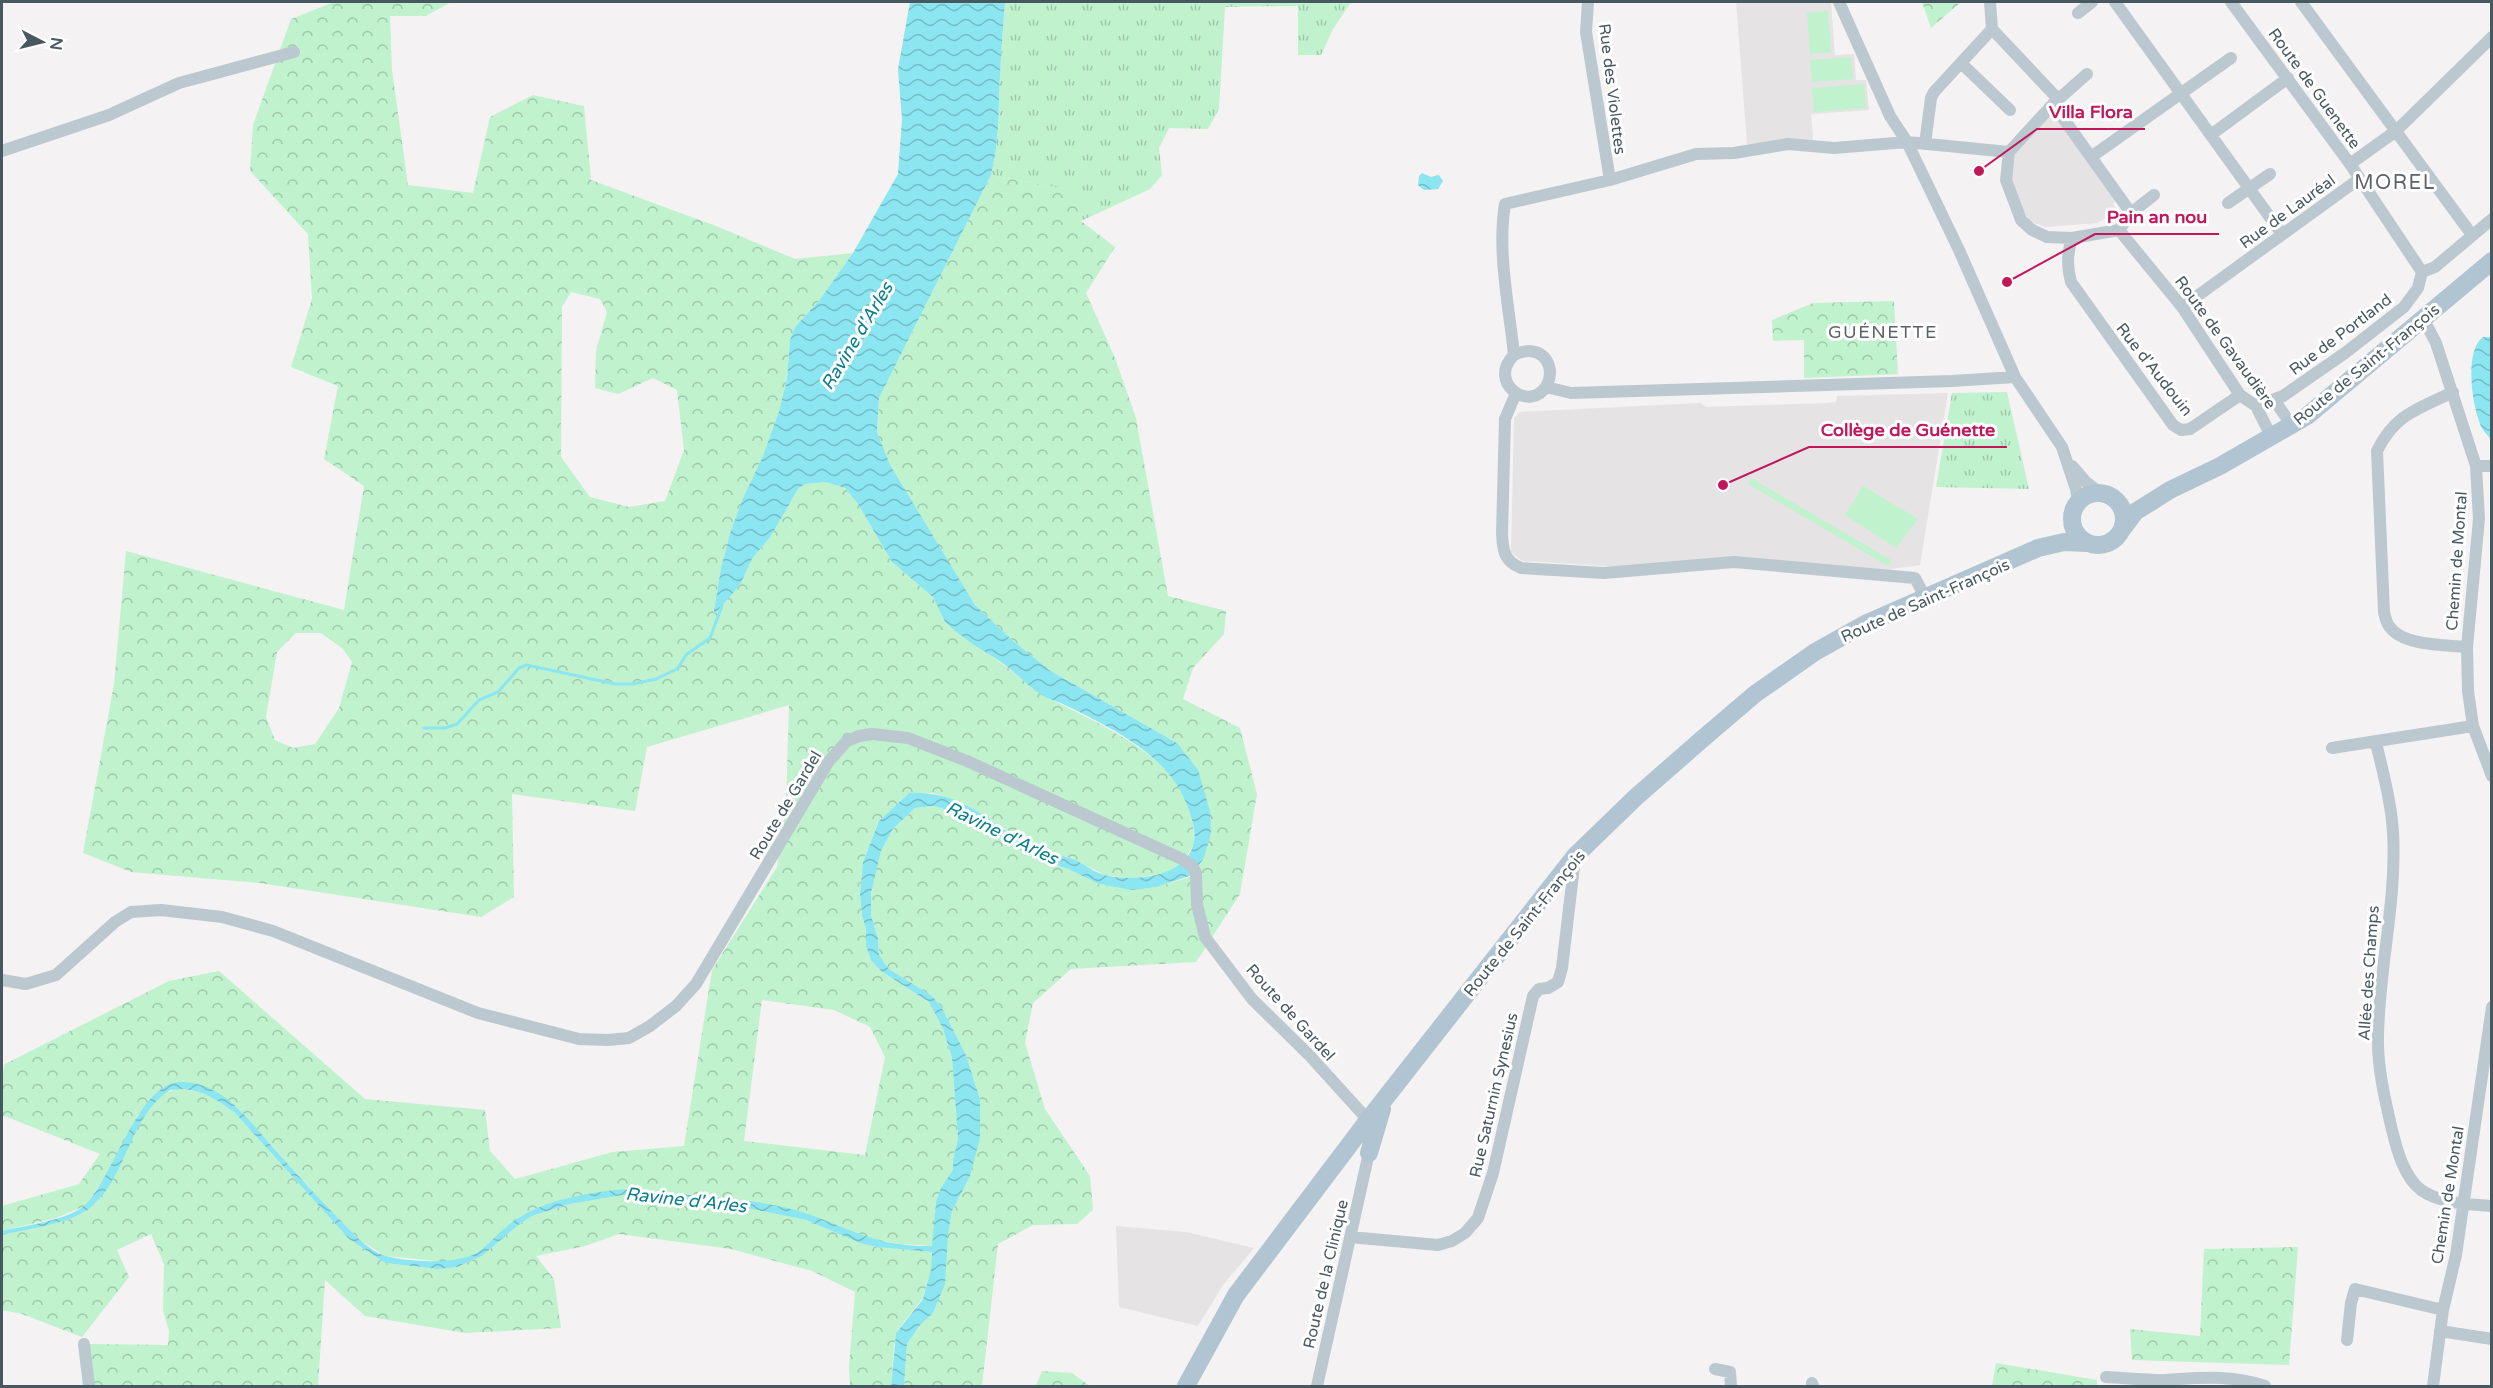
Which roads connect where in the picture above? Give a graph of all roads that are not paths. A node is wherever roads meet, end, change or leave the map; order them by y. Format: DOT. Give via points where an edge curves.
graph roads {
  1 [pos="1588,2"];
  2 [pos="1839,2"];
  3 [pos="1990,2"];
  4 [pos="2092,2"];
  5 [pos="2115,2"];
  6 [pos="2231,2"];
  7 [pos="2301,2"];
  8 [pos="2078,13"];
  9 [pos="1992,29"];
  10 [pos="2492,37"];
  11 [pos="294,52"];
  12 [pos="2231,58"];
  13 [pos="1961,63"];
  14 [pos="2087,74"];
  15 [pos="2288,78"];
  16 [pos="2181,93"];
  17 [pos="2055,102"];
  18 [pos="2010,110"];
  19 [pos="2396,131"];
  20 [pos="2212,134"];
  21 [pos="1907,142"];
  22 [pos="1925,144"];
  23 [pos="2,151"];
  24 [pos="2009,152"];
  25 [pos="2091,157"];
  26 [pos="2350,164"];
  27 [pos="2270,174"];
  28 [pos="2359,179"];
  29 [pos="1610,180"];
  30 [pos="2250,188"];
  31 [pos="2154,195"];
  32 [pos="2228,203"];
  33 [pos="2131,213"];
  34 [pos="2492,219"];
  35 [pos="2119,230"];
  36 [pos="2283,234"];
  37 [pos="2472,235"];
  38 [pos="2072,238"];
  39 [pos="2492,261"];
  40 [pos="2422,272"];
  41 [pos="2182,307"];
  42 [pos="2423,318"];
  43 [pos="1514,355"];
  44 [pos="2015,377"];
  45 [pos="1546,387"];
  46 [pos="2452,392"];
  47 [pos="1516,393"];
  48 [pos="2240,395"];
  49 [pos="2275,400"];
  50 [pos="2256,406"];
  51 [pos="2292,426"];
  52 [pos="2272,438"];
  53 [pos="2068,460"];
  54 [pos="2476,466"];
  55 [pos="2492,466"];
  56 [pos="2170,490"];
  57 [pos="2108,496"];
  58 [pos="2075,509"];
  59 [pos="2122,528"];
  60 [pos="2087,543"];
  61 [pos="2038,548"];
  62 [pos="1925,597"];
  63 [pos="2467,646"];
  64 [pos="2473,726"];
  65 [pos="2376,743"];
  66 [pos="2332,748"];
  67 [pos="2492,776"];
  68 [pos="1575,856"];
  69 [pos="2,980"];
  70 [pos="2492,1007"];
  71 [pos="1384,1100"];
  72 [pos="1363,1127"];
  73 [pos="1340,1158"];
  74 [pos="1366,1160"];
  75 [pos="2464,1203"];
  76 [pos="2492,1206"];
  77 [pos="1350,1237"];
  78 [pos="2443,1310"];
  79 [pos="2440,1331"];
  80 [pos="2492,1339"];
  81 [pos="2347,1340"];
  82 [pos="84,1344"];
  83 [pos="1715,1369"];
  84 [pos="2106,1377"];
  85 [pos="2211,1381"];
  86 [pos="89,1386"];
  87 [pos="1186,1386"];
  88 [pos="1317,1386"];
  89 [pos="1731,1386"];
  90 [pos="2265,1386"];
  91 [pos="2433,1386"];
  1 -- 29 [label="street, Rue des Violettes" via="1586,32"];
  2 -- 21 [label="street" via="1890,116"];
  3 -- 9 [label="street"];
  4 -- 8 [label="street"];
  5 -- 16 [label="street"];
  6 -- 15 [label="street, Route de Guenette"];
  7 -- 19 [label="street"];
  9 -- 13 [label="street"];
  9 -- 17 [label="street"];
  10 -- 19 [label="street, Rue de Lauréal"];
  11 -- 23 [label="street" via="179,83 109,115"];
  12 -- 16 [label="street"];
  13 -- 18 [label="street"];
  13 -- 22 [label="street" via="1931,98"];
  14 -- 17 [label="street"];
  15 -- 20 [label="street"];
  15 -- 26 [label="street, Route de Guenette"];
  16 -- 20 [label="street"];
  16 -- 25 [label="street"];
  17 -- 24 [label="street"];
  17 -- 25 [label="street"];
  19 -- 26 [label="street, Rue de Lauréal"];
  19 -- 37 [label="street"];
  20 -- 30 [label="street"];
  21 -- 22 [label="street"];
  21 -- 29 [label="street" via="1834,147 1788,144 1734,153 1696,154"];
  21 -- 44 [label="street"];
  22 -- 24 [label="street"];
  24 -- 38 [label="street" via="2006,180 2021,220 2047,237"];
  25 -- 33 [label="street"];
  26 -- 28 [label="street, Rue de Lauréal"];
  27 -- 30 [label="street"];
  28 -- 36 [label="street, Rue de Lauréal"];
  28 -- 40 [label="street"];
  29 -- 43 [label="street" via="1505,204 1503,243"];
  30 -- 32 [label="street"];
  30 -- 36 [label="street"];
  31 -- 33 [label="street"];
  33 -- 35 [label="street"];
  34 -- 37 [label="street"];
  35 -- 38 [label="street"];
  35 -- 41 [label="street, Route de Gavaudière"];
  36 -- 41 [label="street, Rue de Lauréal"];
  37 -- 40 [label="street" via="2435,267"];
  38 -- 48 [label="street, Rue d'Audouin" via="2067,253 2071,282 2173,425 2181,430 2190,429"];
  39 -- 42 [label="main road, Route de Saint-François"];
  40 -- 49 [label="street, Rue de Portland" via="2418,288 2404,307"];
  41 -- 48 [label="street, Route de Gavaudière"];
  42 -- 46 [label="street, Chemin de Montal"];
  42 -- 51 [label="main road, Route de Saint-François"];
  43 -- 45 [label="street" via="1528,350 1542,355 1550,368"];
  43 -- 47 [label="street" via="1505,374"];
  44 -- 45 [label="street" via="1571,393"];
  44 -- 53 [label="street"];
  45 -- 47 [label="street" via="1530,396"];
  46 -- 54 [label="street, Chemin de Montal"];
  46 -- 63 [label="street" via="2406,416 2387,431 2377,451 2384,612 2389,626 2401,636 2423,643"];
  47 -- 62 [label="street" via="1505,419 1502,534 1503,552 1509,563 1521,568 1604,573 1734,562 1916,578"];
  48 -- 50 [label="street, Route de Gavaudière"];
  49 -- 50 [label="street, Rue de Portland"];
  49 -- 51 [label="street"];
  50 -- 52 [label="street, Route de Gavaudière"];
  51 -- 52 [label="main road, Route de Saint-François"];
  52 -- 56 [label="main road, Route de Saint-François"];
  53 -- 57 [label="street" via="2086,482"];
  53 -- 58 [label="street"];
  54 -- 55 [label="street"];
  54 -- 63 [label="street, Chemin de Montal" via="2479,519"];
  56 -- 57 [label="main road, Route de Saint-François"];
  56 -- 59 [label="main road, Route de Saint-François" via="2135,512"];
  57 -- 58 [label="main road" via="2088,494"];
  57 -- 59 [label="main road" via="2124,516"];
  58 -- 60 [label="main road" via="2075,533"];
  58 -- 61 [label="main road, Route de Saint-François" via="2059,531"];
  59 -- 60 [label="main road" via="2112,541"];
  60 -- 61 [label="main road, Route de Saint-François" via="2064,542"];
  61 -- 62 [label="main road, Route de Saint-François"];
  62 -- 68 [label="main road, Route de Saint-François" via="1865,624 1776,678 1652,783"];
  63 -- 64 [label="street, Chemin de Montal"];
  64 -- 65 [label="street"];
  64 -- 67 [label="street, Chemin de Montal"];
  65 -- 66 [label="street"];
  65 -- 75 [label="street, Allée des Champs" via="2393,831 2378,1037 2387,1108 2397,1151 2421,1190 2443,1200"];
  68 -- 71 [label="main road, Route de Saint-François"];
  68 -- 77 [label="street, Rue Saturnin Synesius" via="1562,968 1558,982 1539,989 1533,996 1493,1173 1478,1218 1452,1242 1438,1245"];
  69 -- 72 [label="street, Route de Gardel" via="26,984 56,975 131,912 161,910 222,917 273,931 478,1013 579,1039 629,1038 676,1006 696,984 829,761 847,741 872,734 908,738 968,761 1191,866 1196,873 1204,937 1252,999 1310,1056"];
  70 -- 75 [label="street, Chemin de Montal"];
  71 -- 72 [label="main road, Route de Saint-François"];
  71 -- 74 [label="main road"];
  72 -- 73 [label="main road, Route de Saint-François"];
  72 -- 74 [label="street"];
  73 -- 74 [label="main road"];
  73 -- 87 [label="main road, Route de Saint-François" via="1236,1295"];
  74 -- 77 [label="street, Route de la Clinique"];
  75 -- 76 [label="street, Allée des Champs"];
  75 -- 78 [label="street, Chemin de Montal"];
  77 -- 88 [label="street, Route de la Clinique"];
  78 -- 79 [label="street, Chemin de Montal"];
  78 -- 81 [label="street" via="2355,1289"];
  79 -- 80 [label="street"];
  79 -- 91 [label="street, Chemin de Montal"];
  82 -- 86 [label="street"];
  83 -- 89 [label="street" via="1730,1372"];
  84 -- 85 [label="street"];
  85 -- 90 [label="street" via="2249,1381"];
}
